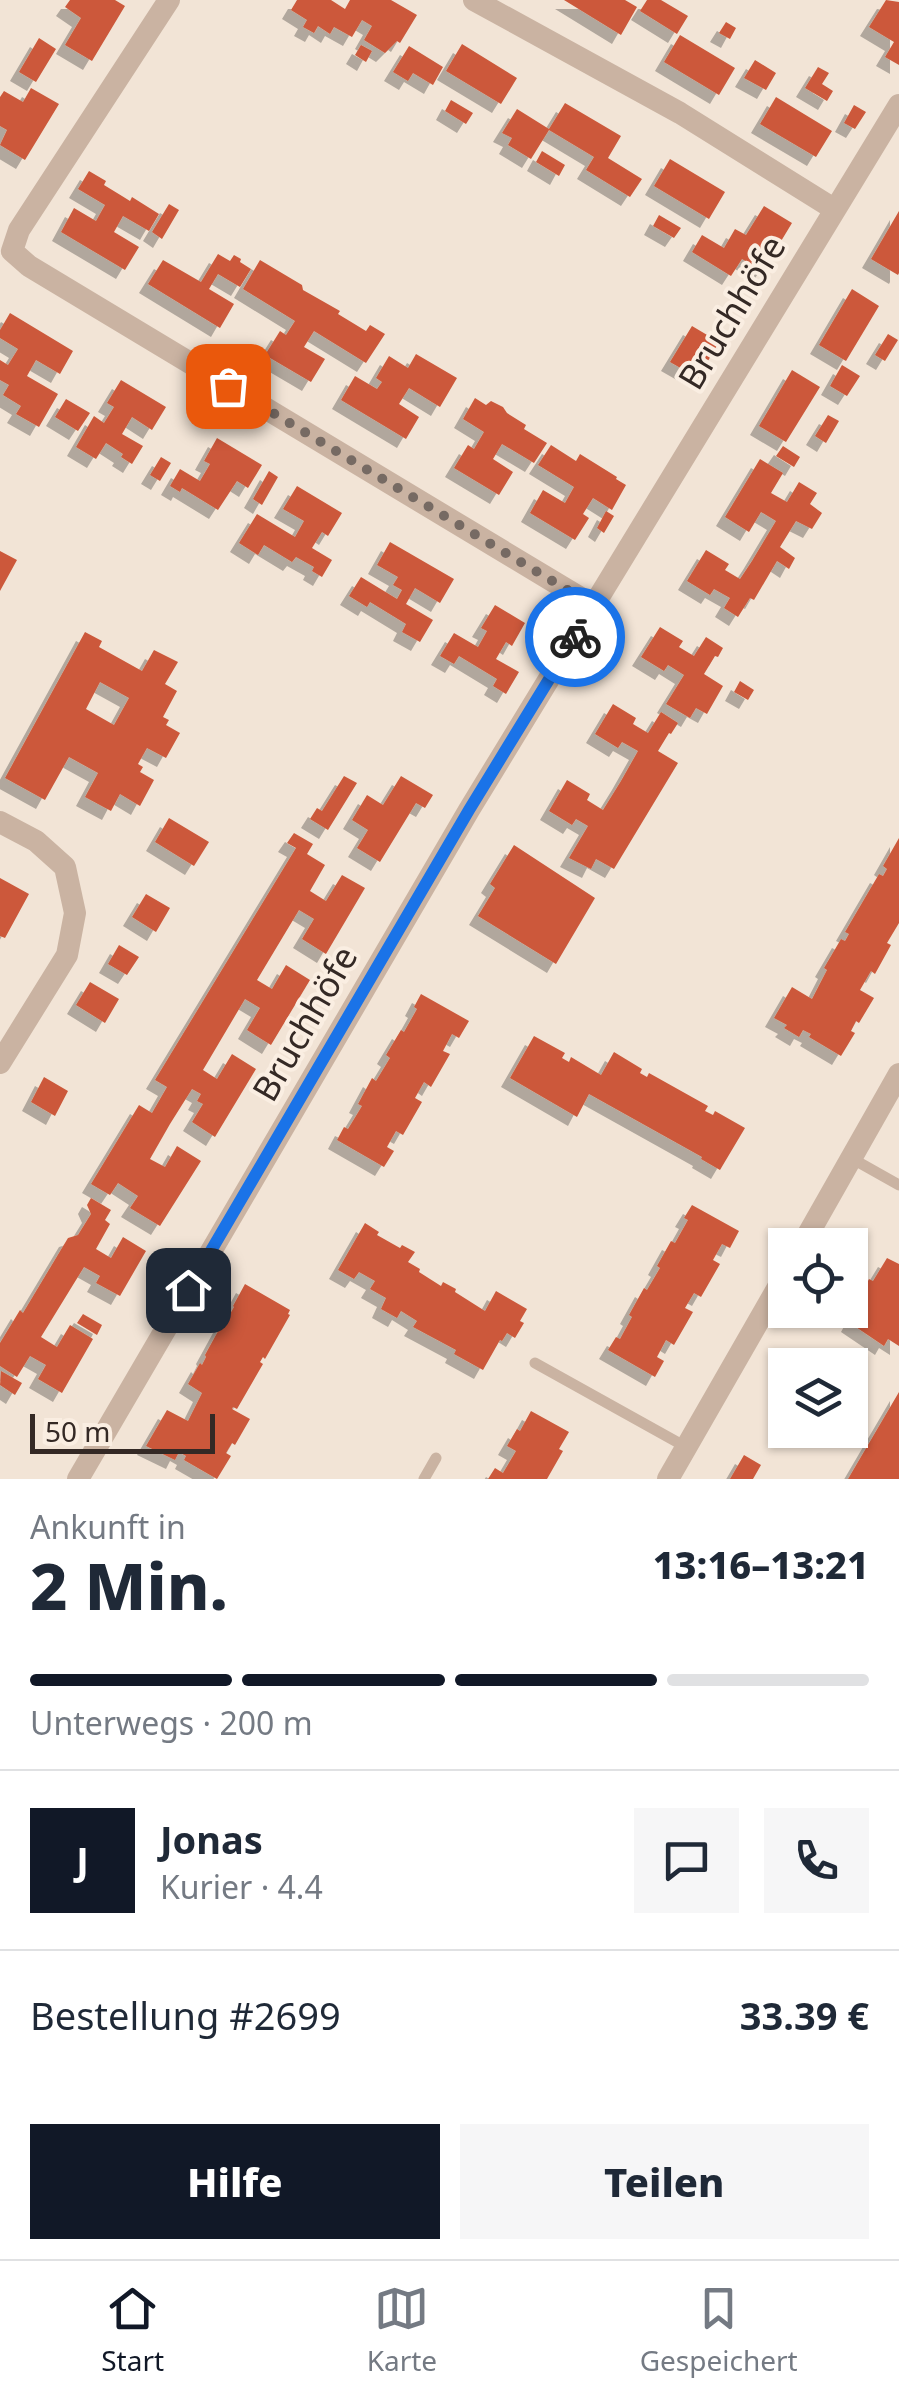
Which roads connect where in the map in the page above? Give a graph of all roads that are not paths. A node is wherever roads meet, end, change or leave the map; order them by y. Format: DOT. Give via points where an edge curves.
graph roads {
  1 [pos="169,0"];
  2 [pos="474,0"];
  3 [pos="899,105"];
  4 [pos="834,208"];
  5 [pos="594,606"];
  6 [pos="0,822"];
  7 [pos="0,1063"];
  8 [pos="899,1074"];
  9 [pos="851,1158"];
  10 [pos="899,1185"];
  11 [pos="812,1228"];
  12 [pos="768,1305"];
  13 [pos="535,1363"];
  14 [pos="686,1447"];
  15 [pos="436,1458"];
  16 [pos="78,1479"];
  17 [pos="424,1479"];
  18 [pos="668,1479"];
  1 -- 5 [label="street" via="12,250 28,266"];
  2 -- 4 [label="street" via="680,113"];
  3 -- 4 [label="street, Bruchhöfe"];
  4 -- 5 [label="street, Bruchhöfe"];
  5 -- 16 [label="street, Bruchhöfe"];
  6 -- 7 [label="street" via="65,867 75,913 68,954"];
  8 -- 9 [label="street"];
  9 -- 10 [label="lane"];
  9 -- 11 [label="street"];
  12 -- 14 [label="street"];
  13 -- 14 [label="lane"];
  14 -- 18 [label="street"];
  15 -- 17 [label="lane"];
}
